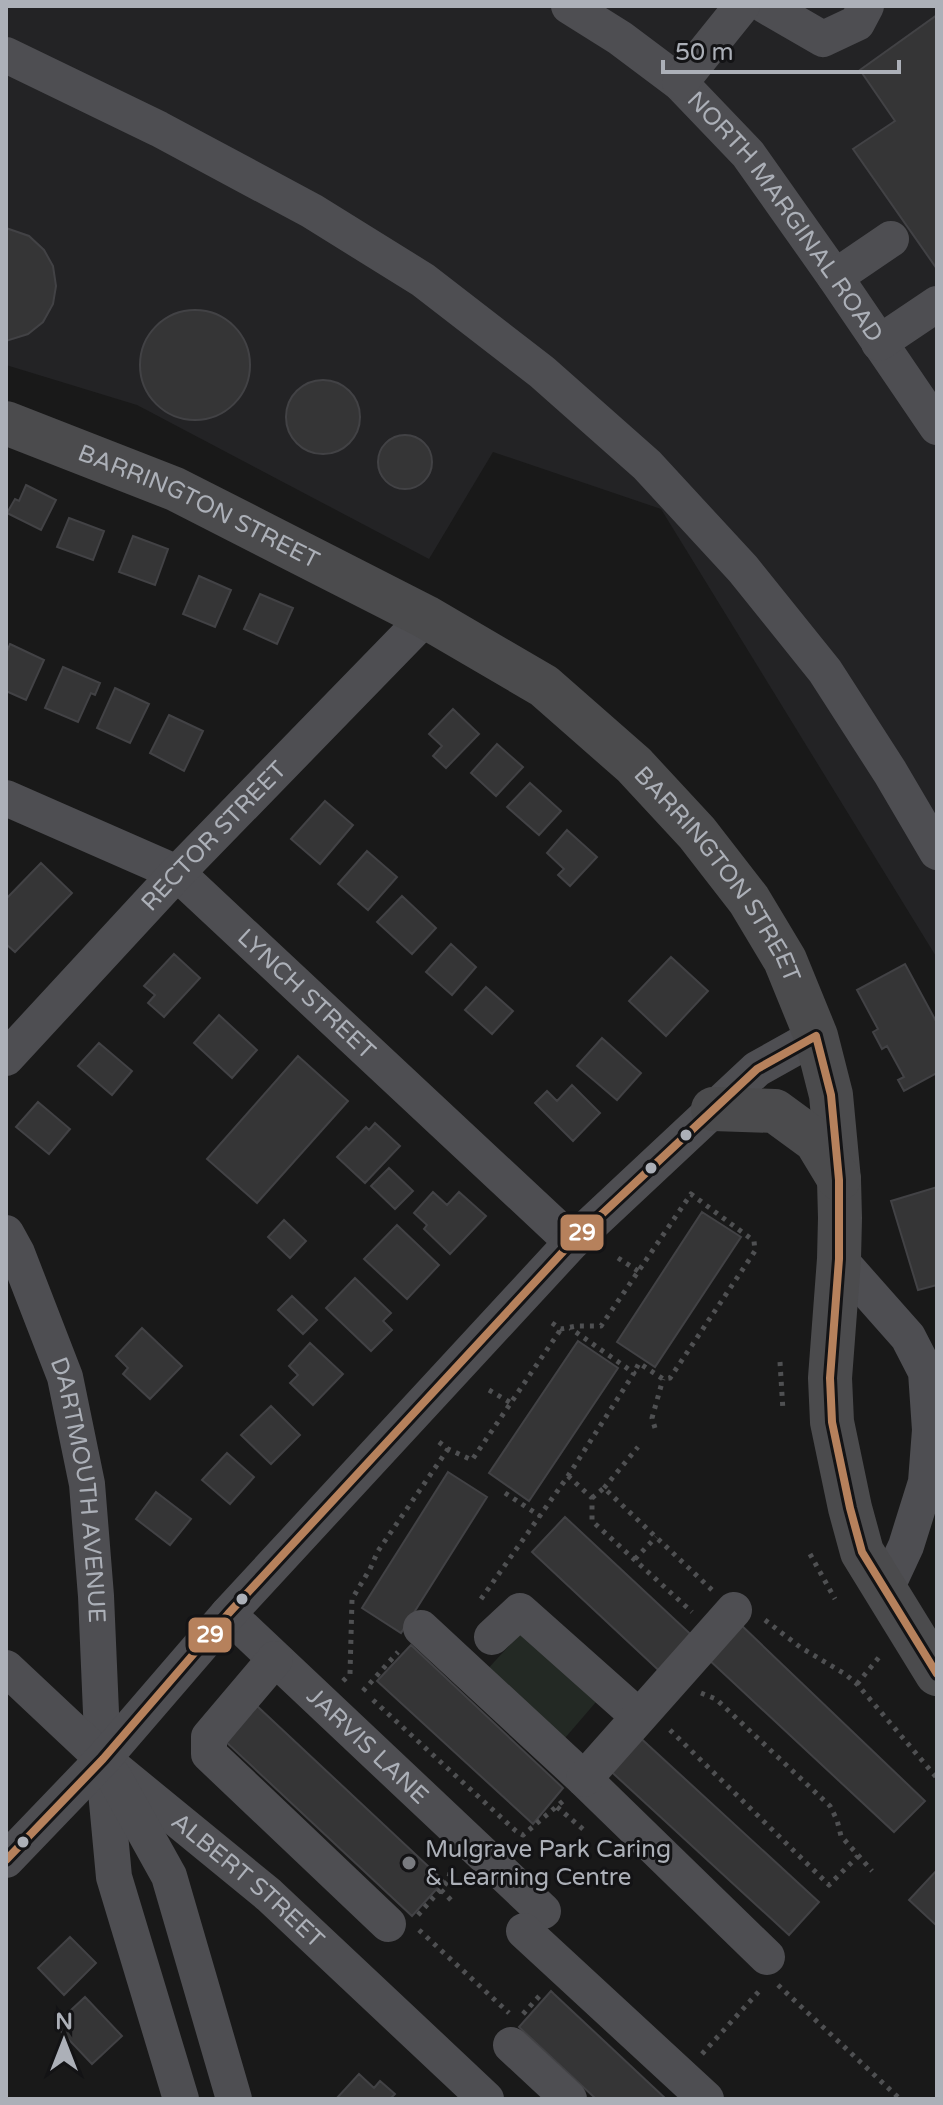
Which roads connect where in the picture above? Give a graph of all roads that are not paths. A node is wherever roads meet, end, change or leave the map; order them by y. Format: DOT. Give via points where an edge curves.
graph roads {
  1 [pos="569,6"];
  2 [pos="742,6"];
  3 [pos="766,6"];
  4 [pos="866,6"];
  5 [pos="6,55"];
  6 [pos="680,83"];
  7 [pos="891,239"];
  8 [pos="835,277"];
  9 [pos="937,304"];
  10 [pos="879,343"];
  11 [pos="935,418"];
  12 [pos="6,423"];
  13 [pos="426,617"];
  14 [pos="6,798"];
  15 [pos="937,852"];
  16 [pos="177,873"];
  17 [pos="816,1036"];
  18 [pos="6,1058"];
  19 [pos="713,1109"];
  20 [pos="839,1180"];
  21 [pos="6,1233"];
  22 [pos="572,1242"];
  23 [pos="839,1259"];
  24 [pos="886,1589"];
  25 [pos="228,1614"];
  26 [pos="749,1615"];
  27 [pos="421,1628"];
  28 [pos="492,1637"];
  29 [pos="275,1659"];
  30 [pos="6,1668"];
  31 [pos="937,1674"];
  32 [pos="651,1702"];
  33 [pos="103,1759"];
  34 [pos="575,1788"];
  35 [pos="6,1860"];
  36 [pos="402,1920"];
  37 [pos="768,1973"];
  38 [pos="511,2045"];
  39 [pos="181,2099"];
  40 [pos="234,2099"];
  41 [pos="486,2099"];
  42 [pos="569,2099"];
  43 [pos="706,2099"];
  1 -- 6 [label="street, NORTH MARGINAL ROAD"];
  2 -- 6 [label="street"];
  3 -- 4 [label="street" via="823,39 857,23"];
  5 -- 15 [label="street" via="312,211 423,280 542,372 647,465 743,569 825,671"];
  6 -- 8 [label="street, NORTH MARGINAL ROAD" via="748,154"];
  7 -- 8 [label="street"];
  8 -- 10 [label="street, NORTH MARGINAL ROAD"];
  9 -- 10 [label="street"];
  10 -- 11 [label="street, NORTH MARGINAL ROAD"];
  12 -- 13 [label="main road, BARRINGTON STREET" via="175,489"];
  13 -- 16 [label="street, RECTOR STREET"];
  13 -- 17 [label="main road, BARRINGTON STREET" via="544,686 634,765 749,900 785,960"];
  14 -- 16 [label="street, LYNCH STREET"];
  16 -- 18 [label="street, RECTOR STREET"];
  16 -- 22 [label="street, LYNCH STREET"];
  17 -- 19 [label="street" via="757,1069"];
  17 -- 20 [label="main road, BARRINGTON STREET" via="831,1095"];
  19 -- 20 [label="main road" via="775,1111 816,1141"];
  19 -- 22 [label="street"];
  20 -- 23 [label="main road, BARRINGTON STREET"];
  21 -- 33 [label="street, DARTMOUTH AVENUE" via="65,1377 87,1484"];
  22 -- 25 [label="street"];
  23 -- 24 [label="main road, BARRINGTON STREET" via="832,1422 862,1552"];
  23 -- 24 [label="street" via="908,1337 926,1372 926,1482"];
  24 -- 31 [label="main road, BARRINGTON STREET"];
  25 -- 29 [label="street, JARVIS LANE"];
  25 -- 33 [label="street"];
  26 -- 32 [label="street"];
  27 -- 34 [label="street"];
  28 -- 32 [label="street" via="520,1611"];
  29 -- 36 [label="street" via="209,1737 209,1754"];
  29 -- 43 [label="street, JARVIS LANE"];
  30 -- 33 [label="street, ALBERT STREET"];
  32 -- 34 [label="street"];
  33 -- 35 [label="street"];
  33 -- 39 [label="street, DARTMOUTH AVENUE" via="114,1877"];
  33 -- 40 [label="street, DARTMOUTH AVENUE" via="169,1876"];
  33 -- 41 [label="street, ALBERT STREET" via="269,1895"];
  34 -- 37 [label="street"];
  38 -- 42 [label="street"];
}
